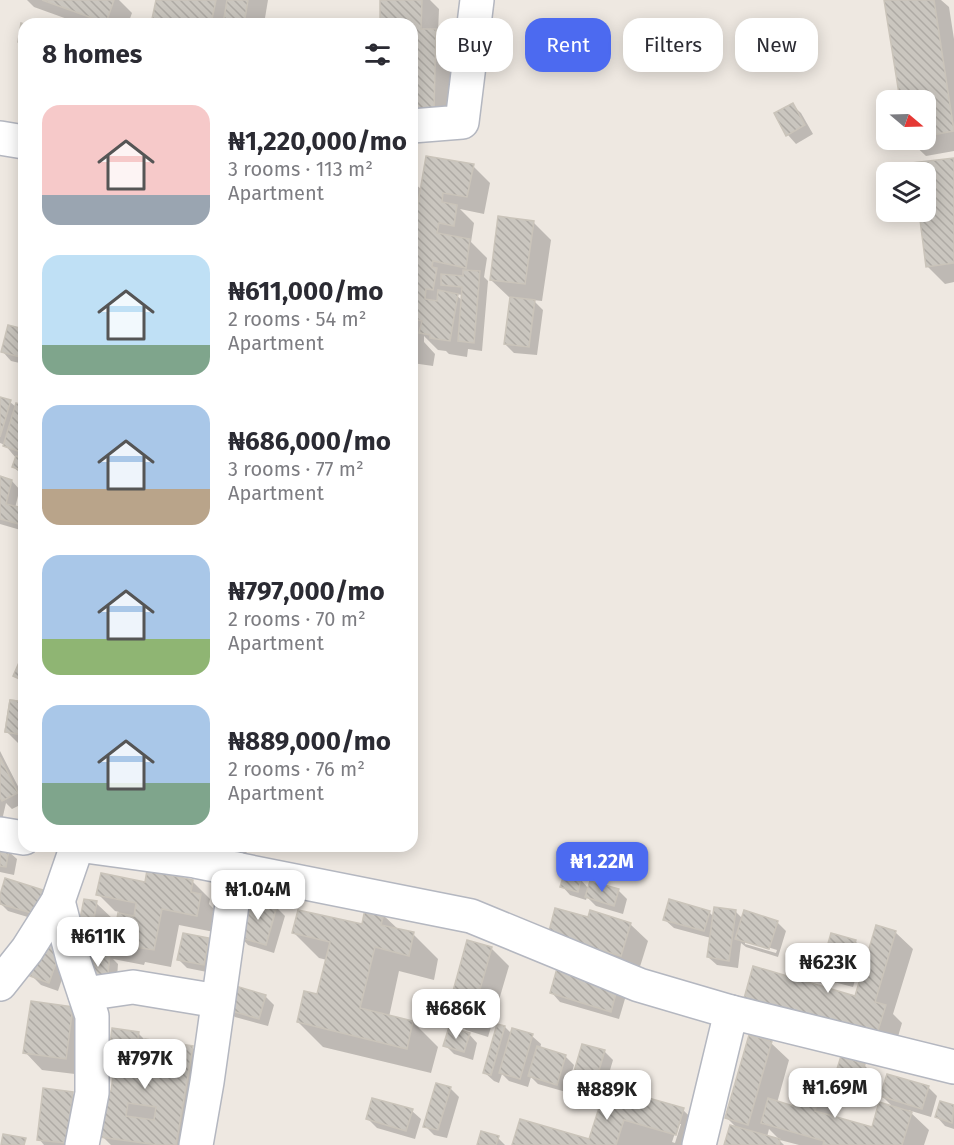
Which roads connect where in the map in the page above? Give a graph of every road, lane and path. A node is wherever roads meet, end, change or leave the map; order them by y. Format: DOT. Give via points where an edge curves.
graph roads {
  1 [pos="477,0"];
  2 [pos="418,126"];
  3 [pos="0,138"];
  4 [pos="18,141"];
  5 [pos="0,834"];
  6 [pos="18,837"];
  7 [pos="75,852"];
  8 [pos="129,852"];
  9 [pos="237,869"];
  10 [pos="58,901"];
  11 [pos="0,984"];
  12 [pos="85,994"];
  13 [pos="218,1001"];
  14 [pos="731,1012"];
  15 [pos="954,1066"];
  16 [pos="82,1145"];
  17 [pos="196,1145"];
  18 [pos="699,1145"];
  1 -- 2 [label="street" via="462,122"];
  3 -- 4 [label="street"];
  5 -- 6 [label="street"];
  7 -- 10 [label="street"];
  8 -- 9 [label="street"];
  9 -- 13 [label="street"];
  9 -- 14 [label="street" via="471,916 639,985"];
  10 -- 11 [label="street"];
  10 -- 12 [label="street"];
  12 -- 13 [label="street" via="133,987"];
  12 -- 16 [label="street" via="92,1016 92,1093"];
  13 -- 17 [label="street"];
  14 -- 15 [label="street"];
  14 -- 18 [label="street"];
}
